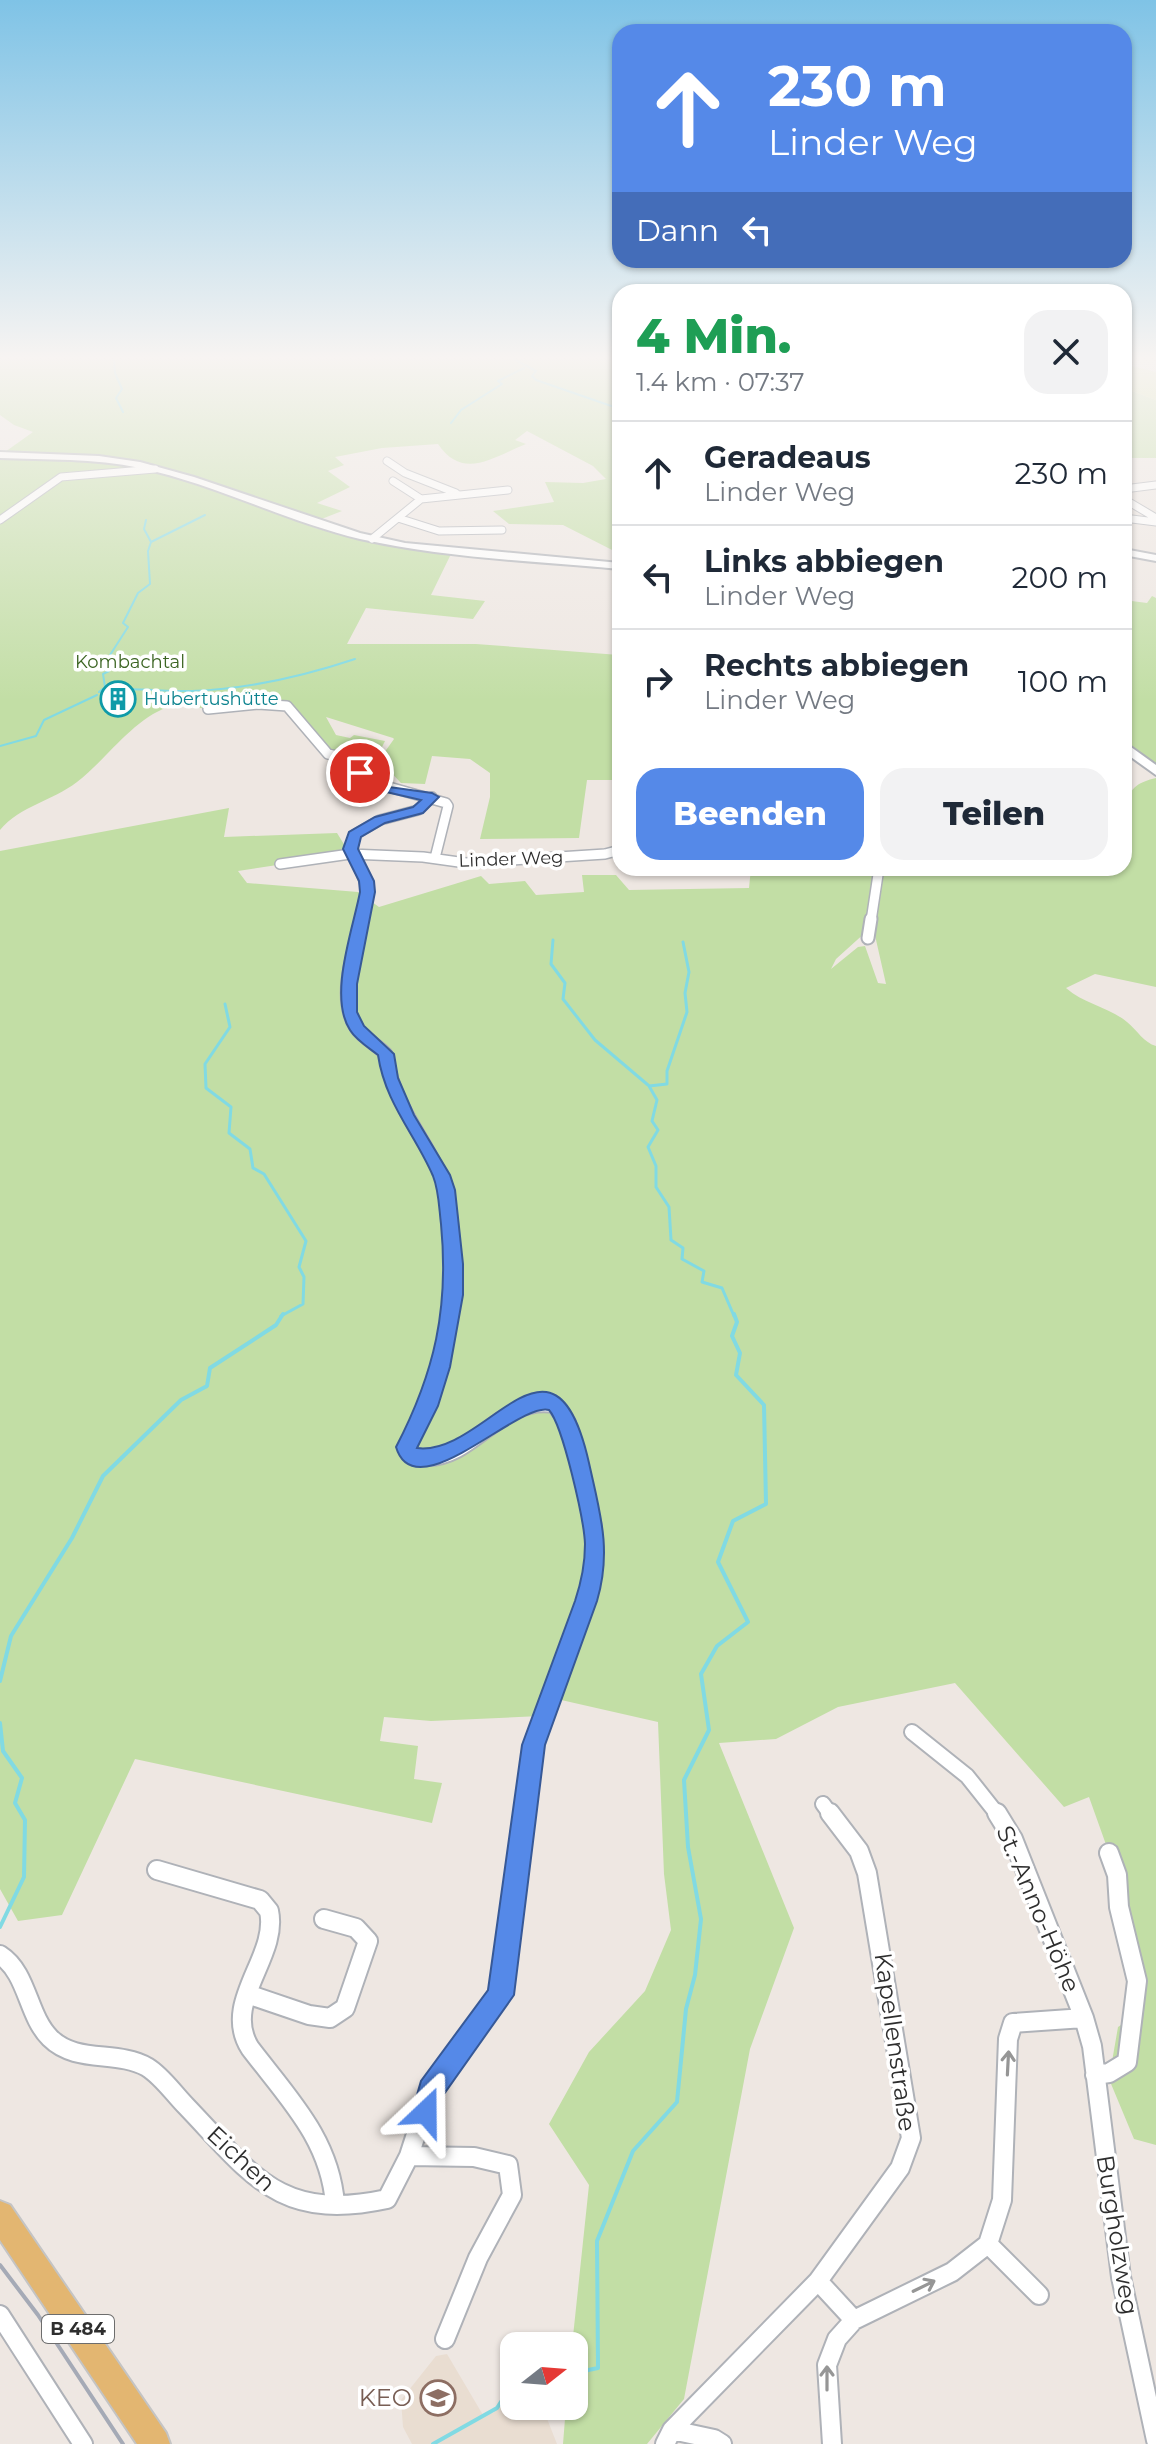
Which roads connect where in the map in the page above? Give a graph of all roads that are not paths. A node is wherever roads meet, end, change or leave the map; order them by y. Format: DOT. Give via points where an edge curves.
graph roads {
  1 [pos="107,473"];
  2 [pos="168,473"];
  3 [pos="405,473"];
  4 [pos="393,481"];
  5 [pos="1132,485"];
  6 [pos="1156,485"];
  7 [pos="1132,488"];
  8 [pos="1138,488"];
  9 [pos="508,490"];
  10 [pos="459,494"];
  11 [pos="421,499"];
  12 [pos="1132,504"];
  13 [pos="398,518"];
  14 [pos="1132,518"];
  15 [pos="0,520"];
  16 [pos="1156,520"];
  17 [pos="502,530"];
  18 [pos="372,539"];
  19 [pos="1132,554"];
  20 [pos="1156,558"];
  21 [pos="612,565"];
  22 [pos="208,709"];
  23 [pos="1132,752"];
  24 [pos="1156,771"];
  25 [pos="432,797"];
  26 [pos="612,852"];
  27 [pos="352,854"];
  28 [pos="435,858"];
  29 [pos="280,864"];
  30 [pos="878,876"];
  31 [pos="868,938"];
  32 [pos="912,1732"];
  33 [pos="823,1804"];
  34 [pos="1109,1853"];
  35 [pos="157,1870"];
  36 [pos="324,1919"];
  37 [pos="0,1955"];
  38 [pos="247,1994"];
  39 [pos="1084,2018"];
  40 [pos="1095,2075"];
  41 [pos="409,2156"];
  42 [pos="335,2204"];
  43 [pos="0,2215"];
  44 [pos="988,2244"];
  45 [pos="818,2281"];
  46 [pos="1039,2295"];
  47 [pos="0,2315"];
  48 [pos="854,2320"];
  49 [pos="445,2339"];
  50 [pos="668,2437"];
  51 [pos="1156,2440"];
  52 [pos="83,2444"];
  53 [pos="155,2444"];
  54 [pos="722,2444"];
  55 [pos="832,2444"];
  1 -- 15 [label="street" via="61,477"];
  2 -- 18 [label="main road"];
  3 -- 10 [label="street"];
  4 -- 11 [label="street"];
  5 -- 8 [label="street"];
  6 -- 8 [label="street"];
  7 -- 8 [label="street"];
  9 -- 10 [label="street"];
  10 -- 11 [label="street"];
  11 -- 13 [label="street"];
  12 -- 16 [label="street"];
  13 -- 17 [label="street" via="439,531"];
  13 -- 18 [label="street"];
  14 -- 16 [label="street"];
  18 -- 21 [label="main road"];
  19 -- 20 [label="main road"];
  22 -- 25 [label="street" via="287,706 328,754 356,760 360,773 373,785"];
  23 -- 24 [label="main road"];
  25 -- 27 [label="street" via="418,810 380,820 354,835"];
  25 -- 28 [label="street" via="448,806"];
  26 -- 28 [label="street, Linder Weg" via="473,863"];
  27 -- 28 [label="street, Linder Weg"];
  27 -- 29 [label="street, Linder Weg"];
  27 -- 41 [label="street, Eichen" via="368,892 349,984 349,1012 357,1029 386,1054 405,1115 441,1175 454,1264 454,1295 440,1367 408,1453 423,1458 449,1451 535,1401 556,1405 564,1414 584,1478 596,1543 592,1582 534,1745 501,1995 430,2091"];
  30 -- 31 [label="street"];
  32 -- 39 [label="street, St.-Anno-Höhe" via="967,1776 1013,1839"];
  33 -- 45 [label="street, Kapellenstraße" via="859,1851 867,1873 911,2138 900,2168"];
  34 -- 40 [label="street" via="1137,1981 1127,2062"];
  35 -- 38 [label="street" via="260,1900 270,1913"];
  36 -- 38 [label="street" via="356,1928 368,1941 345,2008 330,2018 309,2015"];
  37 -- 42 [label="street, Eichen" via="12,1963 39,2025 62,2047 139,2062 273,2192"];
  38 -- 42 [label="street" via="243,2035 308,2120 335,2183"];
  39 -- 40 [label="street, Burgholzweg"];
  44 -- 39 [label="street, St.-Anno-Höhe, one-way" via="1002,2200 1013,2023"];
  40 -- 51 [label="street, Burgholzweg" via="1121,2277"];
  41 -- 42 [label="street, Eichen" via="387,2199"];
  41 -- 49 [label="street" via="495,2157 508,2165 512,2180 512,2195 478,2258"];
  43 -- 53 [label="main road, B 484"];
  44 -- 46 [label="street"];
  48 -- 44 [label="street, one-way" via="952,2272"];
  45 -- 48 [label="street"];
  45 -- 50 [label="street, Kapellenstraße"];
  47 -- 52 [label="street"];
  55 -- 48 [label="street, one-way" via="827,2365 837,2339"];
  50 -- 54 [label="street"];
}
